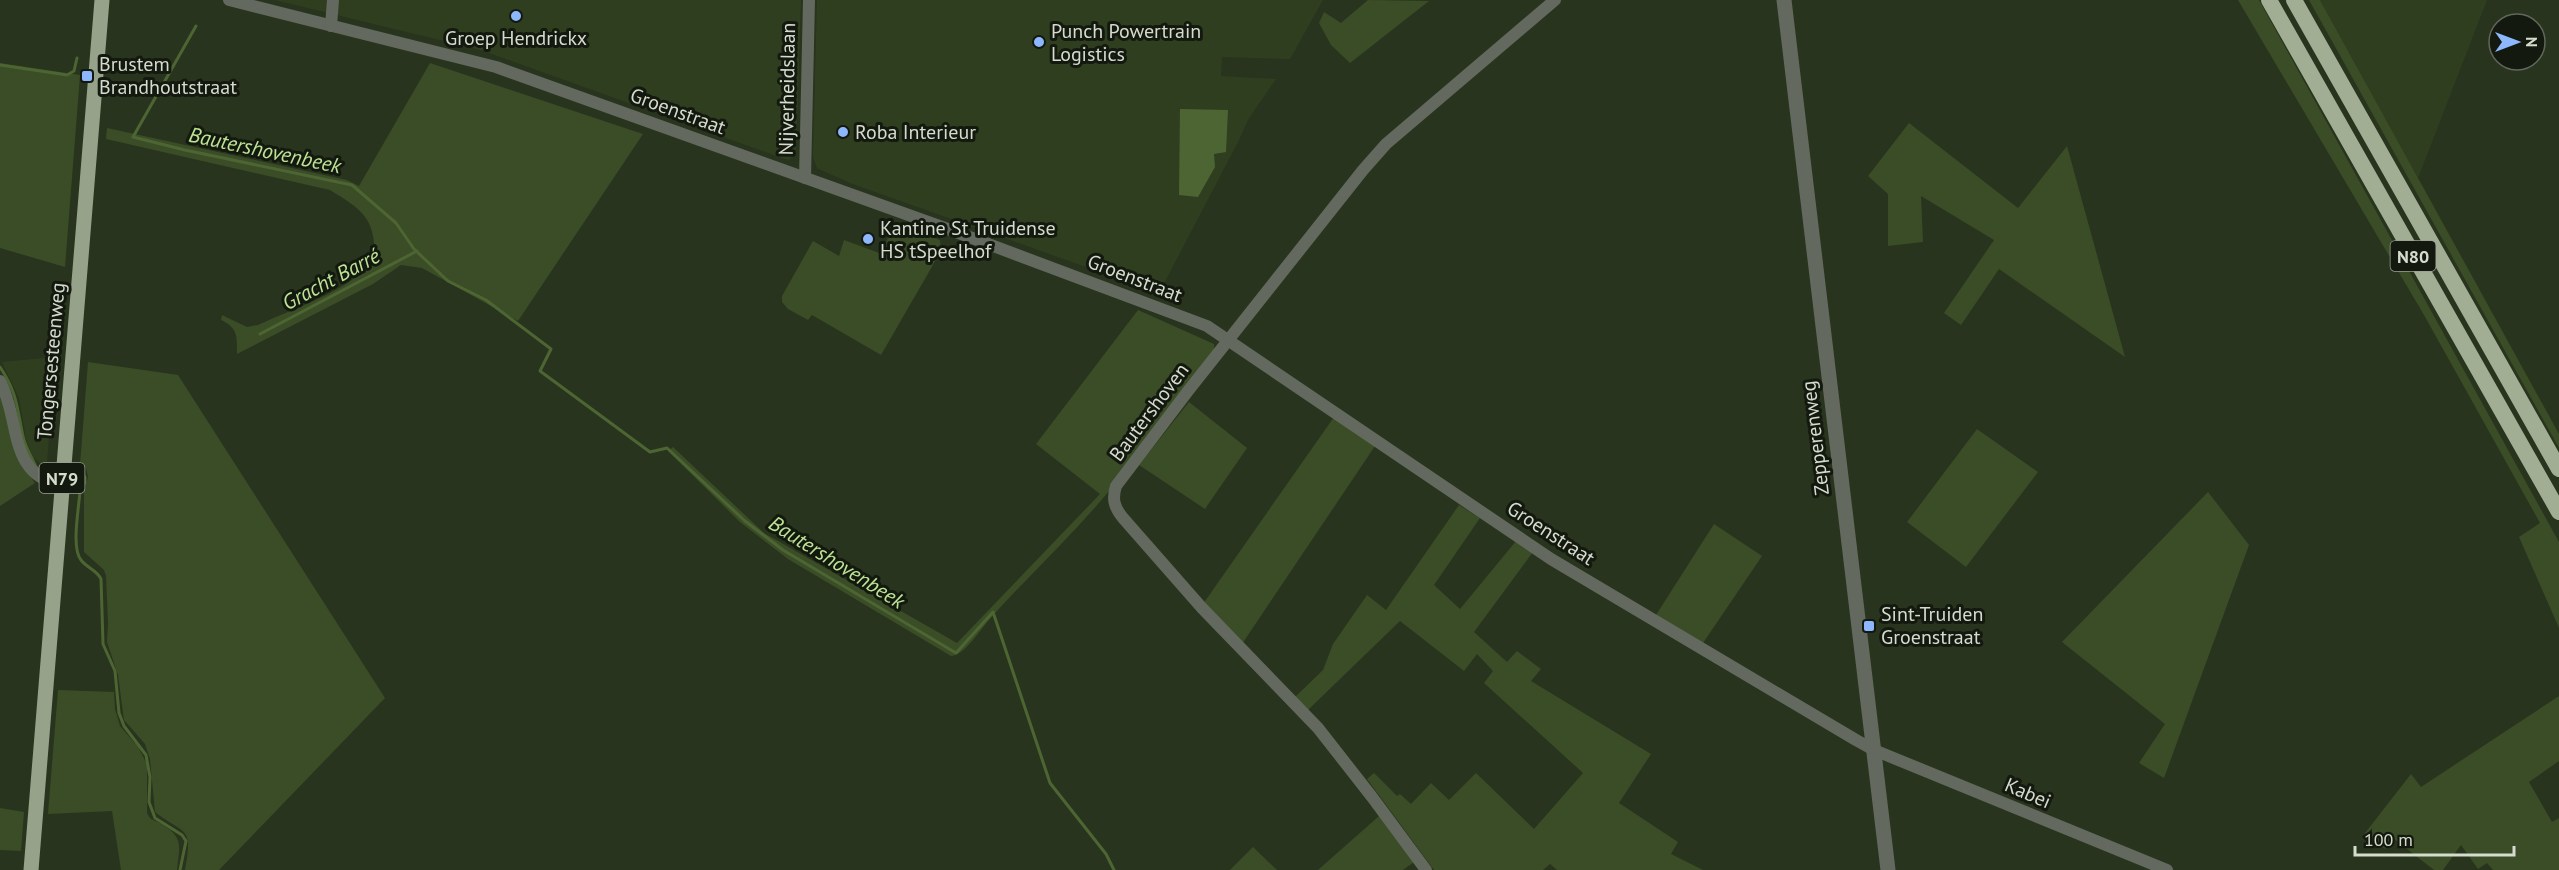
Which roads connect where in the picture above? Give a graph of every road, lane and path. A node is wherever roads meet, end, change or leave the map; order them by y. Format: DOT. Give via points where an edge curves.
graph roads {
  1 [pos="102,0"];
  2 [pos="229,0"];
  3 [pos="333,0"];
  4 [pos="809,0"];
  5 [pos="1555,0"];
  6 [pos="1784,0"];
  7 [pos="2269,0"];
  8 [pos="2294,0"];
  9 [pos="331,26"];
  10 [pos="805,178"];
  11 [pos="1230,341"];
  12 [pos="0,381"];
  13 [pos="2559,469"];
  14 [pos="62,485"];
  15 [pos="2559,512"];
  16 [pos="1874,750"];
  17 [pos="31,870"];
  18 [pos="1426,870"];
  19 [pos="1888,870"];
  20 [pos="2167,870"];
  1 -- 14 [label="main road, Tongersesteenweg / N79"];
  2 -- 9 [label="street, Groenstraat"];
  3 -- 9 [label="street"];
  4 -- 10 [label="street, Nijverheidslaan"];
  5 -- 11 [label="street, Bautershoven" via="1386,144 1351,182"];
  6 -- 16 [label="street, Zepperenweg"];
  7 -- 15 [label="highway, N80"];
  8 -- 13 [label="highway, N80"];
  9 -- 10 [label="street, Groenstraat" via="496,67"];
  10 -- 11 [label="street, Groenstraat" via="1159,307 1207,326"];
  11 -- 16 [label="street, Groenstraat" via="1551,559"];
  11 -- 18 [label="street, Bautershoven" via="1116,486 1116,509 1202,608 1318,728"];
  12 -- 14 [label="street" via="25,462 40,479"];
  14 -- 17 [label="main road, Tongersesteenweg / N79"];
  16 -- 19 [label="street, Zepperenweg"];
  16 -- 20 [label="street, Kabei"];
}
